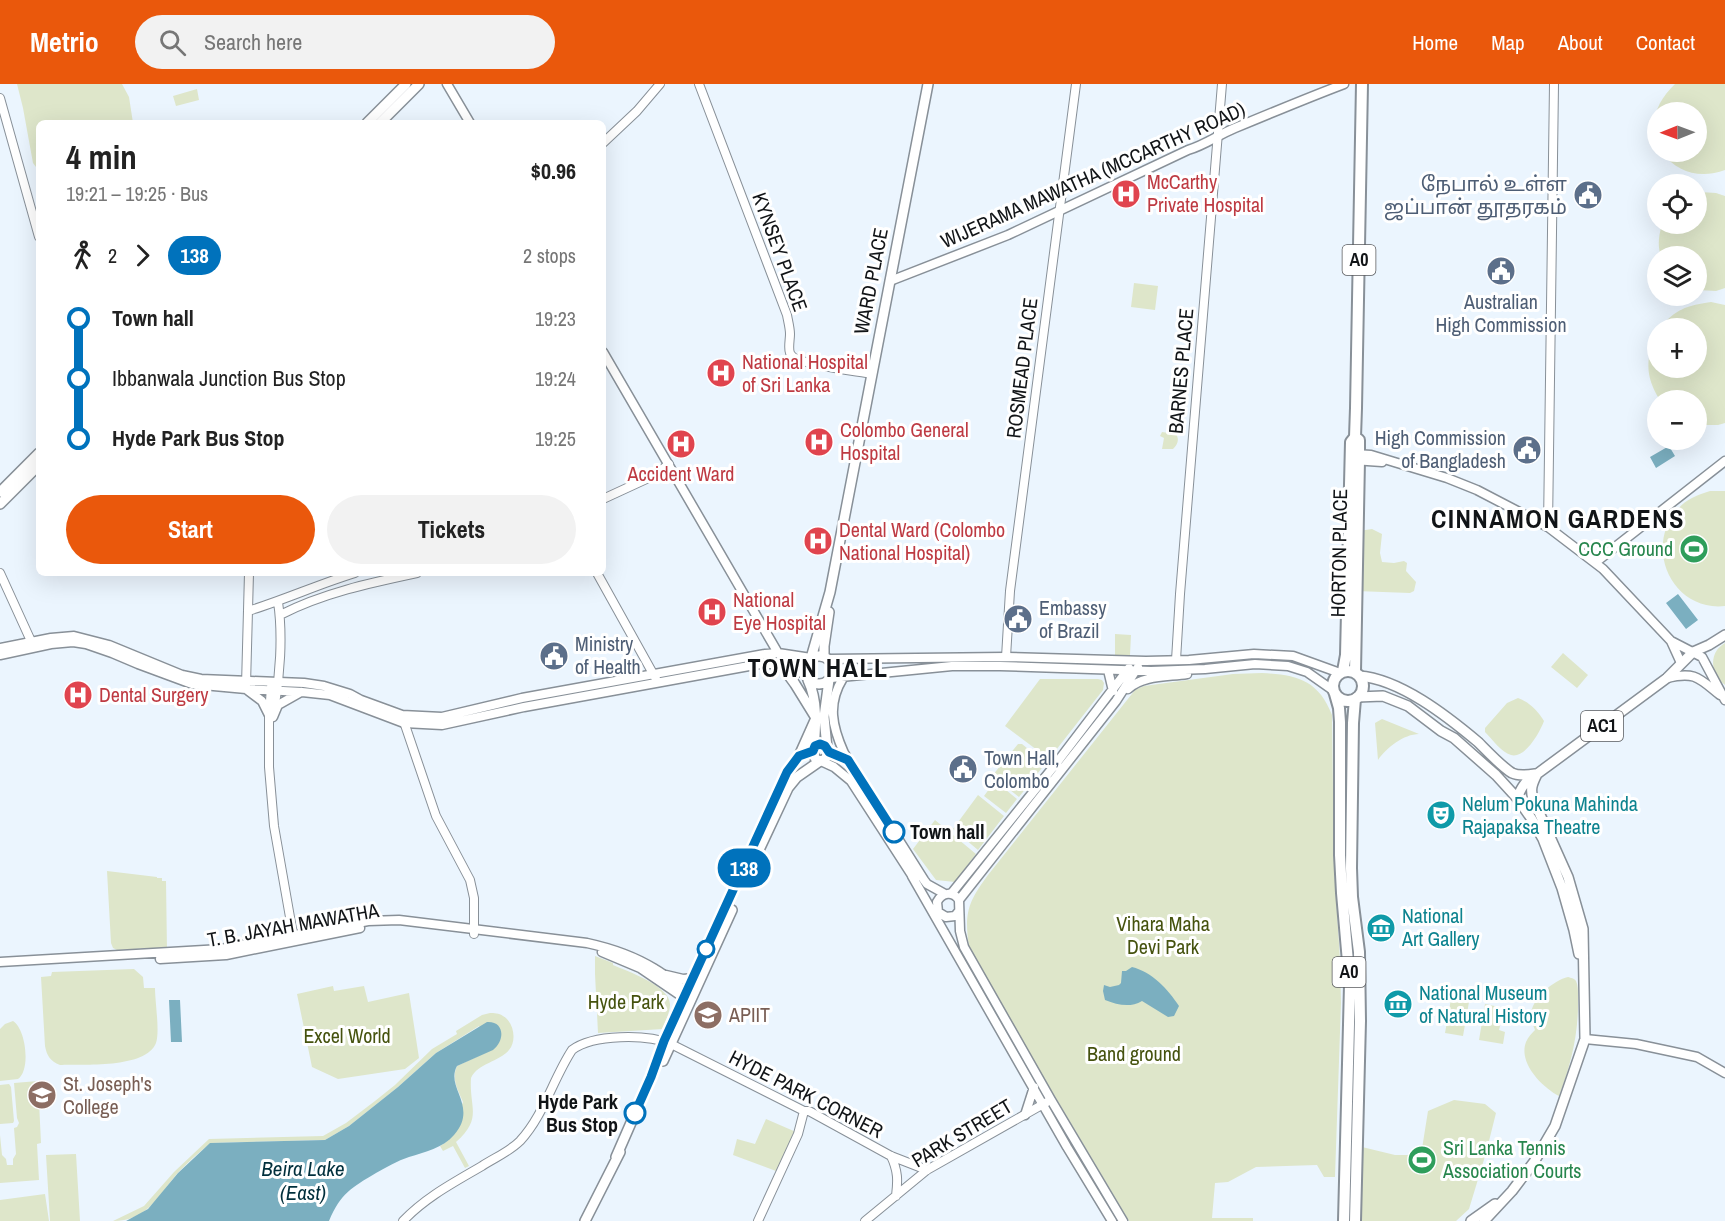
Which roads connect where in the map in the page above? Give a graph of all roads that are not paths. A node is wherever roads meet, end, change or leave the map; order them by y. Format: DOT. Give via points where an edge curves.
graph roads {
  1 [pos="406,84"];
  2 [pos="419,84"];
  3 [pos="447,84"];
  4 [pos="660,84"];
  5 [pos="699,84"];
  6 [pos="928,84"];
  7 [pos="1076,84"];
  8 [pos="1222,84"];
  9 [pos="1344,84"];
  10 [pos="1362,84"];
  11 [pos="1554,84"];
  12 [pos="0,98"];
  13 [pos="370,120"];
  14 [pos="383,120"];
  15 [pos="468,120"];
  16 [pos="8,128"];
  17 [pos="0,132"];
  18 [pos="1218,136"];
  19 [pos="606,140"];
  20 [pos="1060,211"];
  21 [pos="36,226"];
  22 [pos="890,281"];
  23 [pos="606,357"];
  24 [pos="872,374"];
  25 [pos="36,456"];
  26 [pos="1355,457"];
  27 [pos="1725,460"];
  28 [pos="669,464"];
  29 [pos="36,468"];
  30 [pos="0,492"];
  31 [pos="606,499"];
  32 [pos="0,504"];
  33 [pos="1548,526"];
  34 [pos="1596,562"];
  35 [pos="0,573"];
  36 [pos="249,576"];
  37 [pos="347,576"];
  38 [pos="404,576"];
  39 [pos="599,576"];
  40 [pos="830,592"];
  41 [pos="278,602"];
  42 [pos="248,611"];
  43 [pos="280,615"];
  44 [pos="1725,635"];
  45 [pos="31,641"];
  46 [pos="1671,641"];
  47 [pos="0,648"];
  48 [pos="1693,652"];
  49 [pos="778,653"];
  50 [pos="0,655"];
  51 [pos="1006,657"];
  52 [pos="811,658"];
  53 [pos="826,658"];
  54 [pos="1176,660"];
  55 [pos="1136,661"];
  56 [pos="1681,663"];
  57 [pos="782,666"];
  58 [pos="1205,669"];
  59 [pos="1108,670"];
  60 [pos="1132,671"];
  61 [pos="1341,672"];
  62 [pos="653,674"];
  63 [pos="1357,674"];
  64 [pos="806,677"];
  65 [pos="843,678"];
  66 [pos="1667,678"];
  67 [pos="830,679"];
  68 [pos="657,683"];
  69 [pos="246,686"];
  70 [pos="274,686"];
  71 [pos="1113,691"];
  72 [pos="302,692"];
  73 [pos="1334,692"];
  74 [pos="1356,698"];
  75 [pos="1725,699"];
  76 [pos="1116,701"];
  77 [pos="271,716"];
  78 [pos="816,718"];
  79 [pos="403,719"];
  80 [pos="813,750"];
  81 [pos="825,755"];
  82 [pos="799,756"];
  83 [pos="848,760"];
  84 [pos="1513,774"];
  85 [pos="1537,774"];
  86 [pos="1503,783"];
  87 [pos="1517,798"];
  88 [pos="1551,860"];
  89 [pos="1563,865"];
  90 [pos="912,876"];
  91 [pos="948,894"];
  92 [pos="959,900"];
  93 [pos="936,906"];
  94 [pos="959,911"];
  95 [pos="946,918"];
  96 [pos="474,932"];
  97 [pos="293,938"];
  98 [pos="956,952"];
  99 [pos="1582,961"];
  100 [pos="0,962"];
  101 [pos="0,966"];
  102 [pos="663,974"];
  103 [pos="693,978"];
  104 [pos="689,997"];
  105 [pos="1585,1039"];
  106 [pos="667,1042"];
  107 [pos="1725,1073"];
  108 [pos="1034,1087"];
  109 [pos="1047,1102"];
  110 [pos="804,1111"];
  111 [pos="1025,1115"];
  112 [pos="891,1156"];
  113 [pos="927,1170"];
  114 [pos="896,1196"];
  115 [pos="1507,1197"];
  116 [pos="403,1221"];
  117 [pos="585,1221"];
  118 [pos="758,1221"];
  119 [pos="865,1221"];
  120 [pos="1112,1221"];
  121 [pos="1123,1221"];
  122 [pos="1344,1221"];
  123 [pos="1355,1221"];
  124 [pos="1471,1221"];
  125 [pos="1484,1221"];
  1 -- 13 [label="main road"];
  2 -- 14 [label="main road"];
  3 -- 15 [label="main road"];
  4 -- 19 [label="street"];
  5 -- 24 [label="street, KYNSEY PLACE" via="787,315 791,355 809,363"];
  6 -- 22 [label="main road, WARD PLACE"];
  7 -- 20 [label="street, ROSMEAD PLACE"];
  8 -- 18 [label="street, BARNES PLACE"];
  9 -- 18 [label="main road, WIJERAMA MAWATHA (MCCARTHY ROAD)"];
  10 -- 26 [label="highway, HORTON PLACE / A0" via="1358,363 1355,437 1351,442"];
  11 -- 33 [label="street"];
  12 -- 16 [label="street"];
  16 -- 17 [label="street"];
  16 -- 21 [label="street"];
  18 -- 20 [label="main road, WIJERAMA MAWATHA (MCCARTHY ROAD)" via="1204,146"];
  18 -- 54 [label="street, BARNES PLACE"];
  20 -- 22 [label="main road, WIJERAMA MAWATHA (MCCARTHY ROAD)"];
  20 -- 51 [label="street, ROSMEAD PLACE" via="1010,591"];
  22 -- 24 [label="main road, WARD PLACE"];
  23 -- 28 [label="main road"];
  24 -- 40 [label="main road, WARD PLACE"];
  25 -- 30 [label="main road"];
  26 -- 33 [label="main road" via="1400,464 1447,478"];
  26 -- 61 [label="highway, HORTON PLACE / A0" via="1346,644"];
  26 -- 63 [label="highway, HORTON PLACE / A0"];
  27 -- 34 [label="main road"];
  28 -- 31 [label="street"];
  28 -- 49 [label="main road"];
  29 -- 32 [label="main road"];
  33 -- 34 [label="main road"];
  34 -- 46 [label="main road"];
  35 -- 45 [label="street"];
  36 -- 42 [label="street"];
  37 -- 41 [label="street"];
  38 -- 43 [label="street" via="351,588"];
  39 -- 62 [label="street"];
  40 -- 52 [label="main road, WARD PLACE"];
  40 -- 53 [label="main road, WARD PLACE"];
  41 -- 42 [label="street"];
  41 -- 43 [label="street"];
  42 -- 69 [label="street"];
  43 -- 70 [label="street"];
  44 -- 48 [label="main road, AC1"];
  45 -- 47 [label="main road"];
  45 -- 69 [label="main road" via="74,636 109,645 182,675"];
  46 -- 48 [label="main road"];
  46 -- 56 [label="main road"];
  48 -- 56 [label="main road, AC1"];
  48 -- 75 [label="main road" via="1702,657"];
  49 -- 52 [label="main road"];
  49 -- 62 [label="main road"];
  50 -- 69 [label="main road" via="73,642 192,684"];
  51 -- 53 [label="main road"];
  51 -- 55 [label="main road"];
  52 -- 53 [label="main road"];
  52 -- 64 [label="main road" via="805,665"];
  53 -- 67 [label="main road" via="832,666"];
  54 -- 55 [label="main road"];
  54 -- 61 [label="main road" via="1254,654 1293,656"];
  55 -- 60 [label="main road"];
  56 -- 66 [label="main road, AC1"];
  57 -- 64 [label="main road"];
  57 -- 68 [label="main road" via="760,664"];
  57 -- 78 [label="main road"];
  58 -- 60 [label="main road"];
  58 -- 73 [label="main road" via="1255,664 1288,666 1307,672"];
  58 -- 76 [label="main road" via="1140,681"];
  59 -- 60 [label="main road"];
  59 -- 65 [label="main road" via="952,666"];
  59 -- 71 [label="main road"];
  60 -- 71 [label="main road"];
  60 -- 76 [label="main road"];
  61 -- 63 [label="highway"];
  61 -- 73 [label="highway, A0" via="1334,681"];
  62 -- 68 [label="street"];
  62 -- 79 [label="main road" via="442,717"];
  63 -- 74 [label="highway, A0" via="1363,684"];
  63 -- 84 [label="main road" via="1388,682 1422,700"];
  64 -- 67 [label="main road" via="821,685"];
  64 -- 78 [label="main road" via="814,696"];
  65 -- 67 [label="main road"];
  65 -- 83 [label="main road" via="835,689 832,718"];
  66 -- 75 [label="main road" via="1697,677"];
  66 -- 85 [label="main road, AC1"];
  67 -- 81 [label="main road" via="824,717"];
  68 -- 79 [label="main road" via="442,725"];
  69 -- 70 [label="main road"];
  69 -- 77 [label="main road"];
  70 -- 72 [label="main road"];
  70 -- 77 [label="street"];
  70 -- 79 [label="main road" via="324,686"];
  71 -- 91 [label="main road"];
  72 -- 77 [label="main road" via="278,705"];
  72 -- 79 [label="main road" via="330,695"];
  73 -- 74 [label="highway" via="1346,701"];
  73 -- 122 [label="highway, A0" via="1340,722 1340,855 1350,985"];
  74 -- 86 [label="main road" via="1383,696 1408,706 1454,738"];
  74 -- 123 [label="highway, A0" via="1351,868 1360,1001"];
  76 -- 92 [label="main road"];
  77 -- 97 [label="street" via="269,767 274,826"];
  78 -- 80 [label="main road"];
  78 -- 82 [label="main road"];
  79 -- 96 [label="street" via="436,816 470,880"];
  80 -- 81 [label="main road" via="814,758"];
  80 -- 81 [label="main road" via="820,744"];
  80 -- 82 [label="main road"];
  81 -- 83 [label="main road"];
  81 -- 90 [label="main road" via="851,781"];
  81 -- 104 [label="main road" via="788,788"];
  82 -- 103 [label="main road" via="787,772"];
  83 -- 91 [label="main road" via="924,880"];
  84 -- 85 [label="main road"];
  84 -- 86 [label="main road" via="1511,780"];
  85 -- 87 [label="main road" via="1527,779"];
  85 -- 89 [label="main road" via="1531,785 1533,799"];
  86 -- 87 [label="main road"];
  87 -- 88 [label="main road" via="1543,839"];
  88 -- 89 [label="main road"];
  88 -- 99 [label="main road"];
  89 -- 99 [label="main road" via="1582,930"];
  90 -- 93 [label="main road"];
  90 -- 98 [label="main road"];
  91 -- 92 [label="main road"];
  91 -- 93 [label="main road" via="939,898"];
  92 -- 94 [label="main road"];
  93 -- 95 [label="main road"];
  94 -- 95 [label="main road"];
  94 -- 109 [label="main road" via="964,947"];
  95 -- 98 [label="main road"];
  96 -- 97 [label="main road, T. B. JAYAH MAWATHA" via="377,920"];
  96 -- 102 [label="main road, T. B. JAYAH MAWATHA" via="601,946"];
  96 -- 104 [label="main road, T. B. JAYAH MAWATHA" via="598,951 640,968"];
  97 -- 100 [label="main road, T. B. JAYAH MAWATHA" via="187,952"];
  97 -- 101 [label="main road, T. B. JAYAH MAWATHA" via="226,955"];
  98 -- 108 [label="main road"];
  99 -- 105 [label="main road"];
  102 -- 103 [label="main road"];
  102 -- 104 [label="main road"];
  103 -- 104 [label="main road"];
  104 -- 106 [label="main road"];
  105 -- 107 [label="main road" via="1636,1044 1697,1057"];
  105 -- 115 [label="main road" via="1555,1126"];
  106 -- 110 [label="street, HYDE PARK CORNER"];
  106 -- 116 [label="street" via="622,1038 577,1046 529,1131 504,1153 434,1194"];
  106 -- 117 [label="main road"];
  108 -- 109 [label="main road"];
  108 -- 111 [label="main road"];
  109 -- 111 [label="street, PARK STREET"];
  109 -- 120 [label="main road"];
  109 -- 121 [label="main road"];
  110 -- 112 [label="street, HYDE PARK CORNER"];
  110 -- 118 [label="street" via="798,1134"];
  111 -- 113 [label="street, PARK STREET"];
  112 -- 113 [label="street, HYDE PARK CORNER"];
  112 -- 114 [label="street" via="899,1178"];
  113 -- 114 [label="street, PARK STREET"];
  114 -- 119 [label="street, PARK STREET"];
  115 -- 124 [label="main road"];
  115 -- 125 [label="main road"];
}
